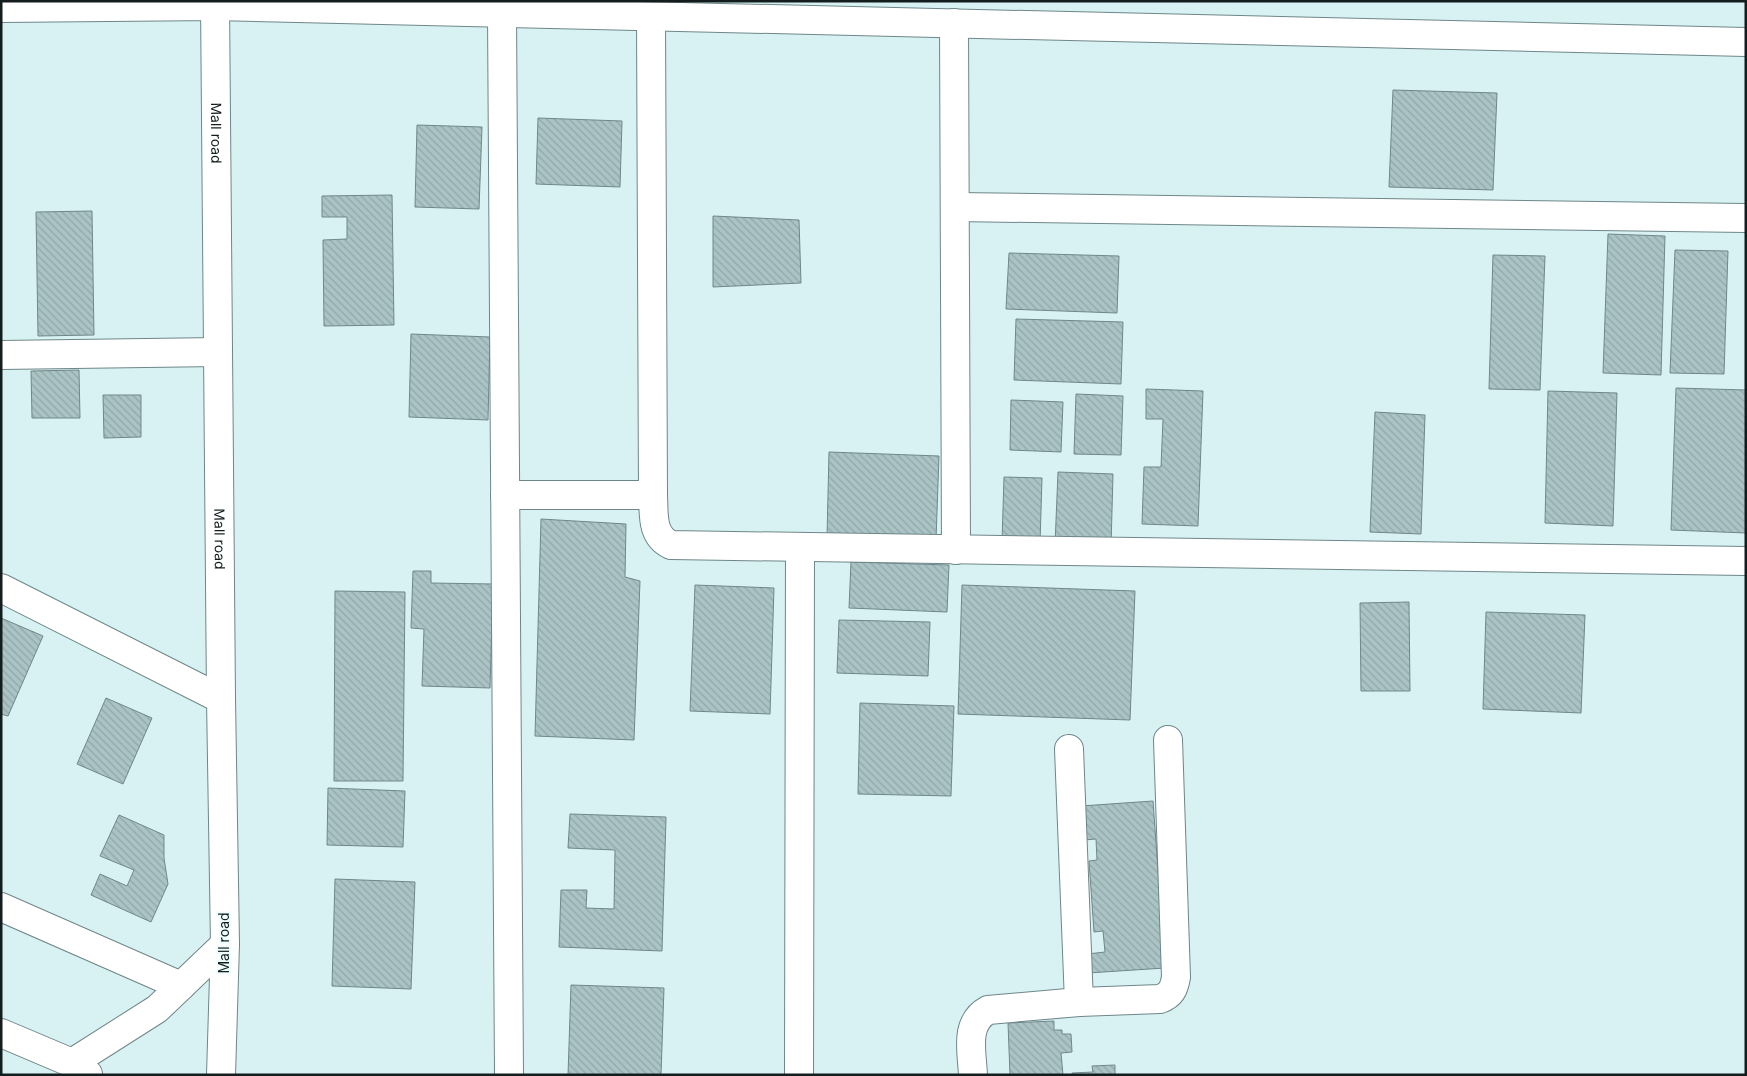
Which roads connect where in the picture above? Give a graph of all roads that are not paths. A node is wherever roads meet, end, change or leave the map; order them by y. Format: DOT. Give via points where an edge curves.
graph roads {
  1 [pos="215,4"];
  2 [pos="1,8"];
  3 [pos="502,13"];
  4 [pos="998,13"];
  5 [pos="651,17"];
  6 [pos="954,23"];
  7 [pos="1746,42"];
  8 [pos="955,207"];
  9 [pos="1746,218"];
  10 [pos="218,352"];
  11 [pos="1,355"];
  12 [pos="505,495"];
  13 [pos="653,495"];
  14 [pos="800,547"];
  15 [pos="956,550"];
  16 [pos="1746,561"];
  17 [pos="1,588"];
  18 [pos="221,699"];
  19 [pos="1168,740"];
  20 [pos="1069,749"];
  21 [pos="1,907"];
  22 [pos="225,944"];
  23 [pos="181,986"];
  24 [pos="1079,1002"];
  25 [pos="1,1033"];
  26 [pos="81,1069"];
  27 [pos="221,1075"];
  28 [pos="509,1075"];
  29 [pos="799,1075"];
  30 [pos="973,1075"];
  1 -- 2 [label="street"];
  1 -- 3 [label="street"];
  1 -- 10 [label="street, Mall road"];
  3 -- 5 [label="street"];
  3 -- 12 [label="street"];
  4 -- 6 [label="street"];
  4 -- 7 [label="street"];
  5 -- 6 [label="street"];
  5 -- 13 [label="street"];
  6 -- 8 [label="street"];
  8 -- 9 [label="street"];
  8 -- 15 [label="street"];
  10 -- 11 [label="street"];
  10 -- 18 [label="street, Mall road"];
  12 -- 13 [label="street"];
  12 -- 28 [label="street"];
  13 -- 14 [label="street" via="655,523 663,542 672,545"];
  14 -- 15 [label="street"];
  14 -- 29 [label="street"];
  15 -- 16 [label="street"];
  17 -- 18 [label="street"];
  18 -- 22 [label="street, Mall road"];
  19 -- 24 [label="street" via="1174,988 1169,996 1160,1000"];
  20 -- 24 [label="street"];
  21 -- 23 [label="street"];
  22 -- 23 [label="street"];
  22 -- 27 [label="street, Mall road"];
  23 -- 26 [label="street"];
  24 -- 30 [label="street" via="996,1009 980,1014 971,1029"];
  25 -- 26 [label="street"];
}
